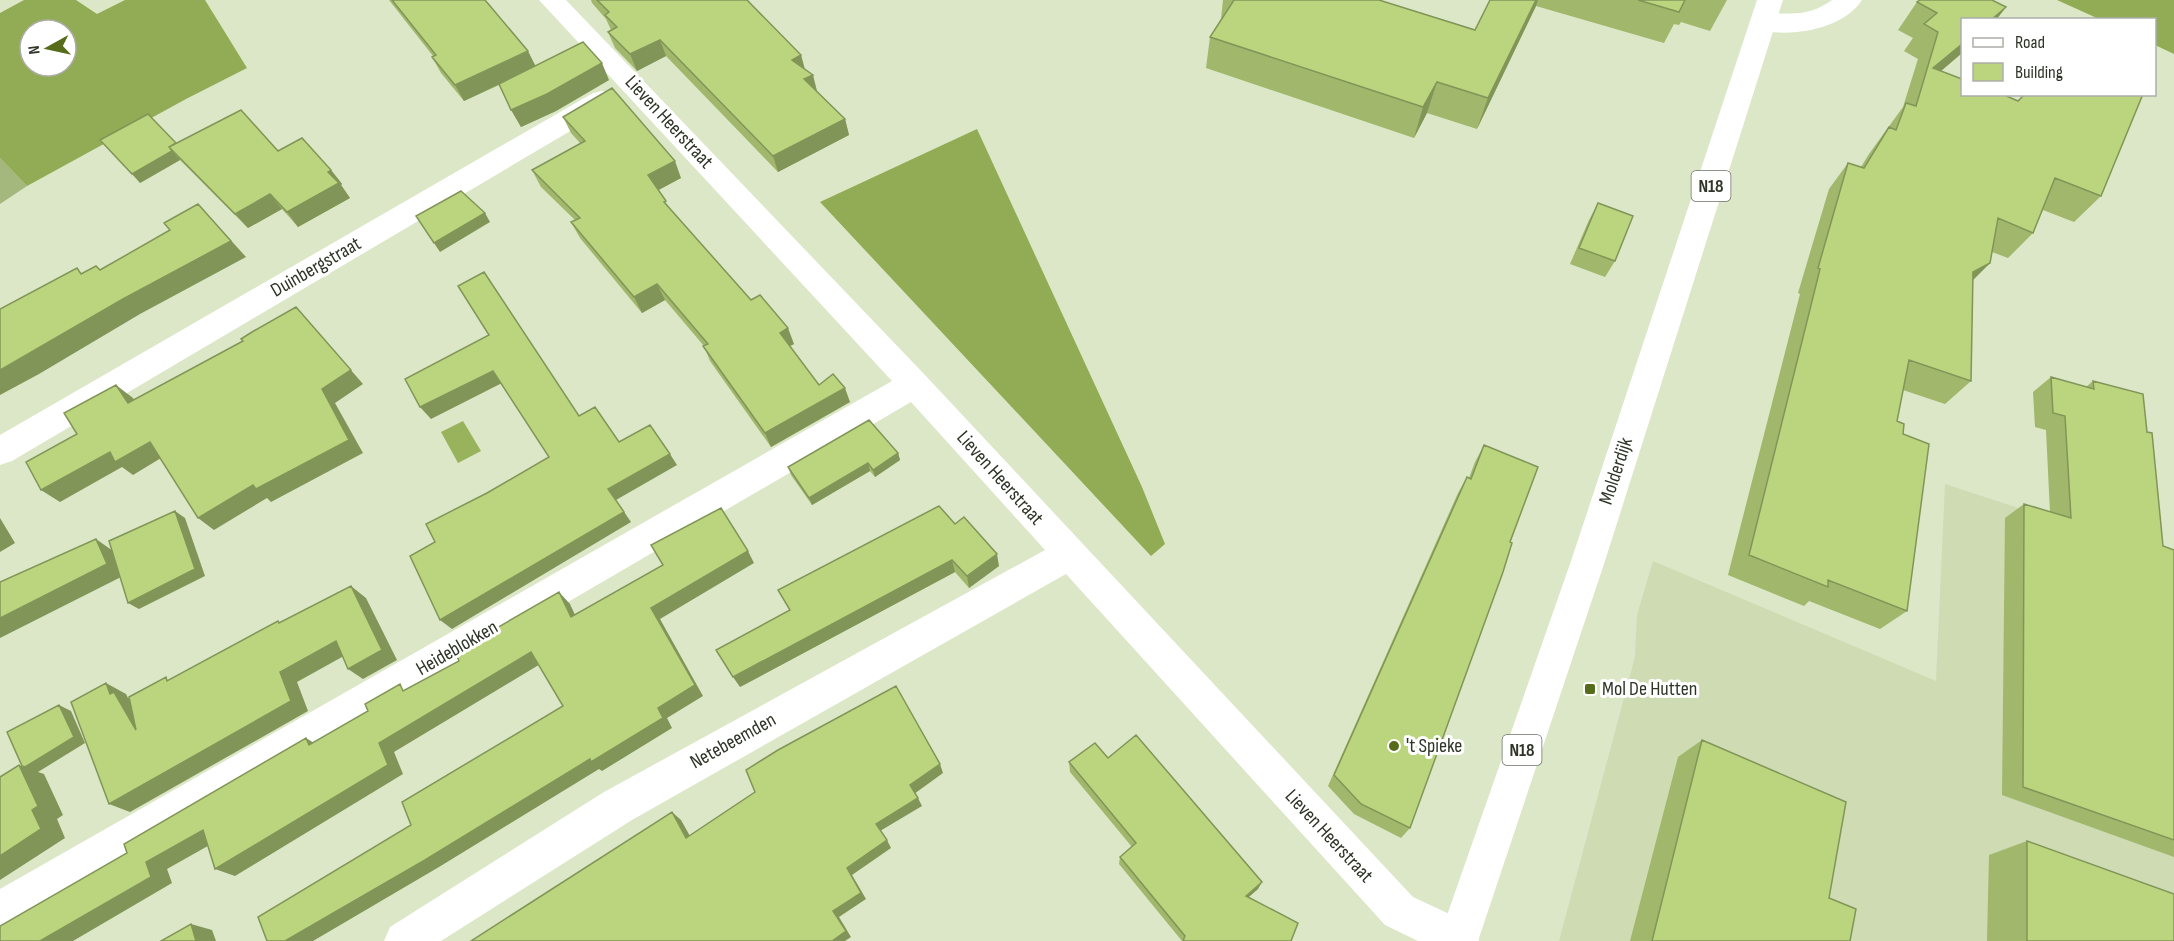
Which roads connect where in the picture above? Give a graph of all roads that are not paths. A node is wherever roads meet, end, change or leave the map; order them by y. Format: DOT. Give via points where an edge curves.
graph roads {
  1 [pos="552,0"];
  2 [pos="1849,0"];
  3 [pos="1767,11"];
  4 [pos="632,83"];
  5 [pos="914,384"];
  6 [pos="0,451"];
  7 [pos="1070,554"];
  8 [pos="0,911"];
  9 [pos="1459,940"];
  10 [pos="404,941"];
  1 -- 4 [label="street, Lieven Heerstraat"];
  2 -- 3 [label="street" via="1826,17 1801,24"];
  3 -- 9 [label="street, Molderdijk / N18"];
  4 -- 5 [label="street, Lieven Heerstraat"];
  4 -- 6 [label="street, Duinbergstraat"];
  5 -- 7 [label="street, Lieven Heerstraat"];
  5 -- 8 [label="street, Heideblokken"];
  7 -- 9 [label="street, Lieven Heerstraat" via="1399,912"];
  7 -- 10 [label="street, Netebeemden" via="618,806"];
}
